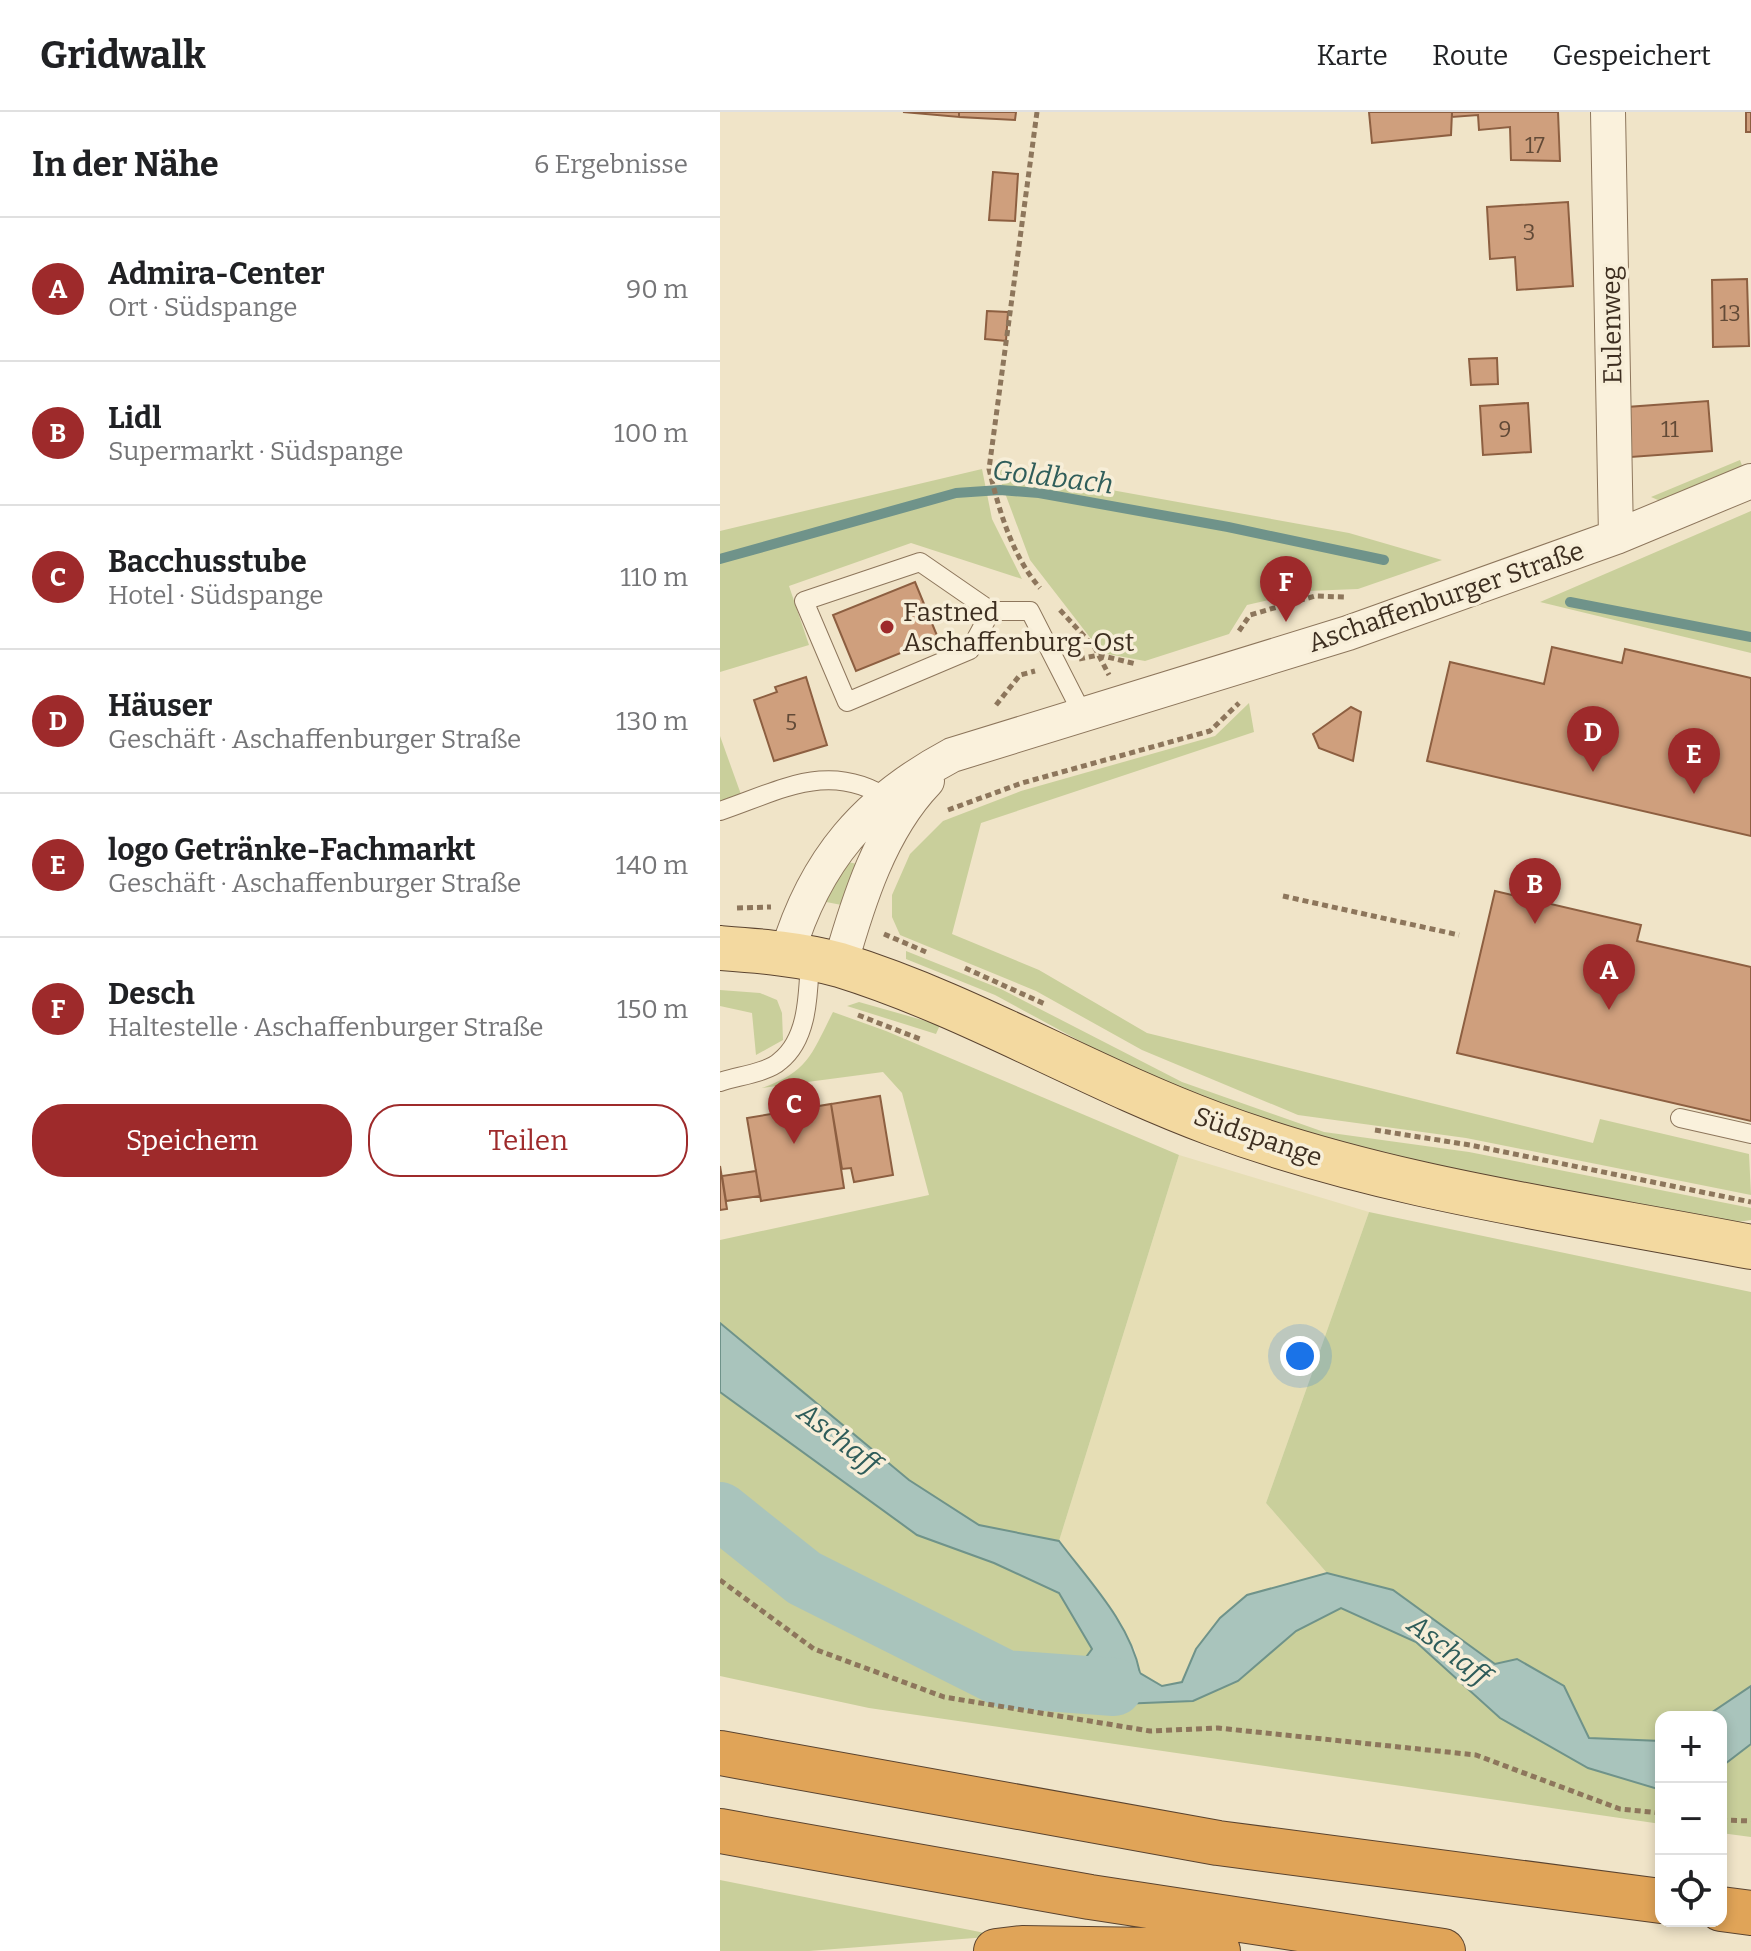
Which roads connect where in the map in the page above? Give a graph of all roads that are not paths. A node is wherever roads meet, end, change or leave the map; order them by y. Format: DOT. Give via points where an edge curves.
graph roads {
  1 [pos="1608,112"];
  2 [pos="1751,481"];
  3 [pos="1616,537"];
  4 [pos="991,611"];
  5 [pos="1082,713"];
  6 [pos="908,807"];
  7 [pos="720,811"];
  8 [pos="727,928"];
  9 [pos="813,959"];
  10 [pos="720,1082"];
  11 [pos="1680,1118"];
  12 [pos="1751,1134"];
  13 [pos="1751,1247"];
  14 [pos="720,1753"];
  15 [pos="720,1831"];
  16 [pos="1655,1900"];
  17 [pos="1727,1910"];
  18 [pos="1751,1913"];
  19 [pos="996,1951"];
  20 [pos="1218,1951"];
  21 [pos="1443,1951"];
  1 -- 3 [label="street, Eulenweg"];
  2 -- 3 [label="street, Aschaffenburger Straße"];
  3 -- 5 [label="street, Aschaffenburger Straße" via="1348,633"];
  4 -- 4 [label="lane" via="920,562 804,601 847,702 970,650"];
  4 -- 5 [label="lane" via="1030,611"];
  5 -- 6 [label="street, Aschaffenburger Straße" via="952,755 912,776"];
  6 -- 7 [label="lane" via="869,788 828,778"];
  6 -- 9 [label="street, Aschaffenburger Straße" via="888,835 869,922"];
  6 -- 9 [label="street, Aschaffenburger Straße" via="847,839 801,907"];
  8 -- 9 [label="main road, Südspange"];
  9 -- 10 [label="lane" via="803,1023 792,1046 779,1062"];
  9 -- 13 [label="main road, Südspange" via="911,992 1212,1124 1349,1169"];
  11 -- 12 [label="lane"];
  14 -- 16 [label="highway" via="1218,1843"];
  15 -- 21 [label="highway" via="1090,1897"];
  17 -- 18 [label="highway"];
  19 -- 20 [label="highway"];
}
